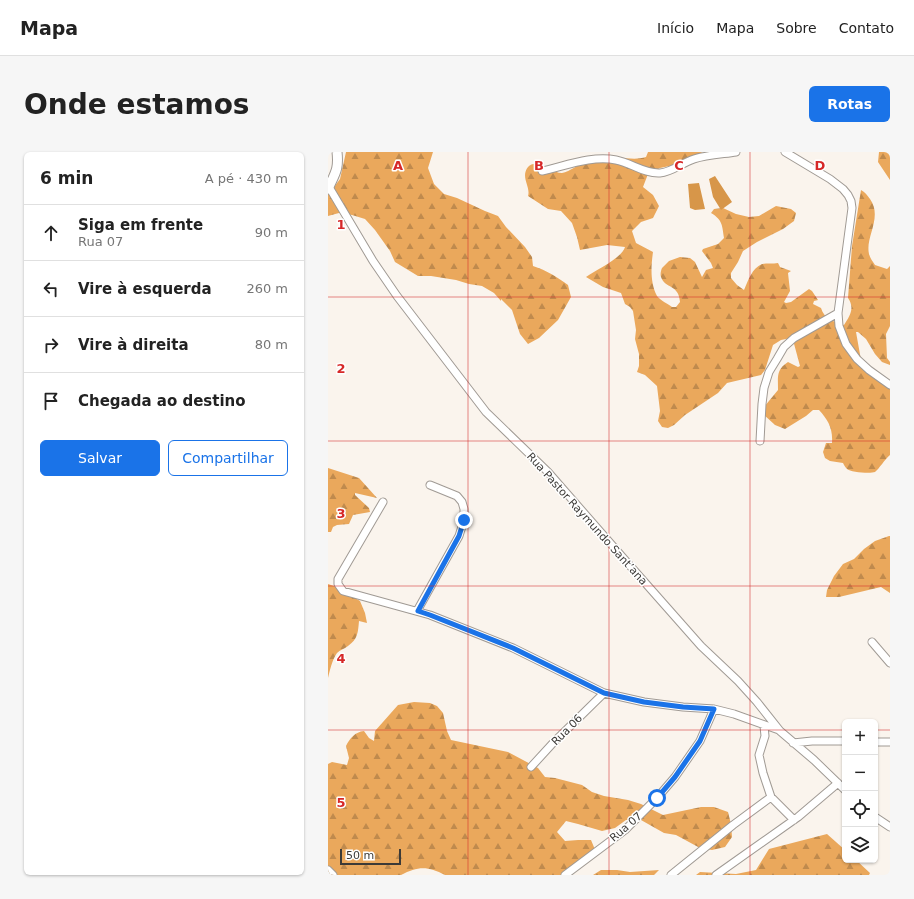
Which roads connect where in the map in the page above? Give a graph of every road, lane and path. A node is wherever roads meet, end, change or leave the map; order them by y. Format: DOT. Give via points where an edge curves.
graph roads {
  1 [pos="337,152"];
  2 [pos="736,152"];
  3 [pos="784,152"];
  4 [pos="542,171"];
  5 [pos="328,188"];
  6 [pos="838,313"];
  7 [pos="890,385"];
  8 [pos="760,441"];
  9 [pos="430,485"];
  10 [pos="382,502"];
  11 [pos="418,611"];
  12 [pos="872,642"];
  13 [pos="890,663"];
  14 [pos="604,693"];
  15 [pos="714,709"];
  16 [pos="764,726"];
  17 [pos="780,731"];
  18 [pos="842,741"];
  19 [pos="878,742"];
  20 [pos="890,742"];
  21 [pos="793,743"];
  22 [pos="532,767"];
  23 [pos="838,783"];
  24 [pos="842,787"];
  25 [pos="771,797"];
  26 [pos="878,819"];
  27 [pos="794,820"];
  28 [pos="890,827"];
  29 [pos="328,870"];
  30 [pos="333,875"];
  31 [pos="565,875"];
  32 [pos="671,875"];
  33 [pos="716,875"];
  1 -- 5 [label="street" via="338,168"];
  2 -- 4 [label="street" via="695,159 660,173 607,158"];
  3 -- 6 [label="street" via="830,179 843,189 851,201"];
  5 -- 17 [label="street, Rua Pastor Raymundo Sant’ana" via="397,296 486,412 548,472 701,646 757,702"];
  6 -- 7 [label="street" via="839,326 846,344 861,363"];
  6 -- 8 [label="street" via="794,338 776,359 764,388"];
  9 -- 11 [label="street" via="457,496 462,502 464,520 459,536"];
  10 -- 11 [label="street" via="338,579 338,584 343,591"];
  11 -- 14 [label="street" via="513,648"];
  12 -- 13 [label="street"];
  14 -- 15 [label="street" via="644,702"];
  14 -- 22 [label="street, Rua 06"];
  15 -- 16 [label="street"];
  15 -- 31 [label="street, Rua 07" via="694,751 657,798 625,830"];
  16 -- 17 [label="street"];
  16 -- 25 [label="street" via="765,736 759,755"];
  17 -- 21 [label="street, Rua Pastor Raymundo Sant’ana"];
  18 -- 21 [label="street"];
  19 -- 20 [label="street"];
  21 -- 23 [label="street, Rua Pastor Raymundo Sant’ana"];
  23 -- 24 [label="street, Rua Pastor Raymundo Sant’ana"];
  23 -- 27 [label="street"];
  25 -- 27 [label="street"];
  25 -- 32 [label="street"];
  26 -- 28 [label="street"];
  27 -- 33 [label="street"];
  29 -- 30 [label="street"];
}
